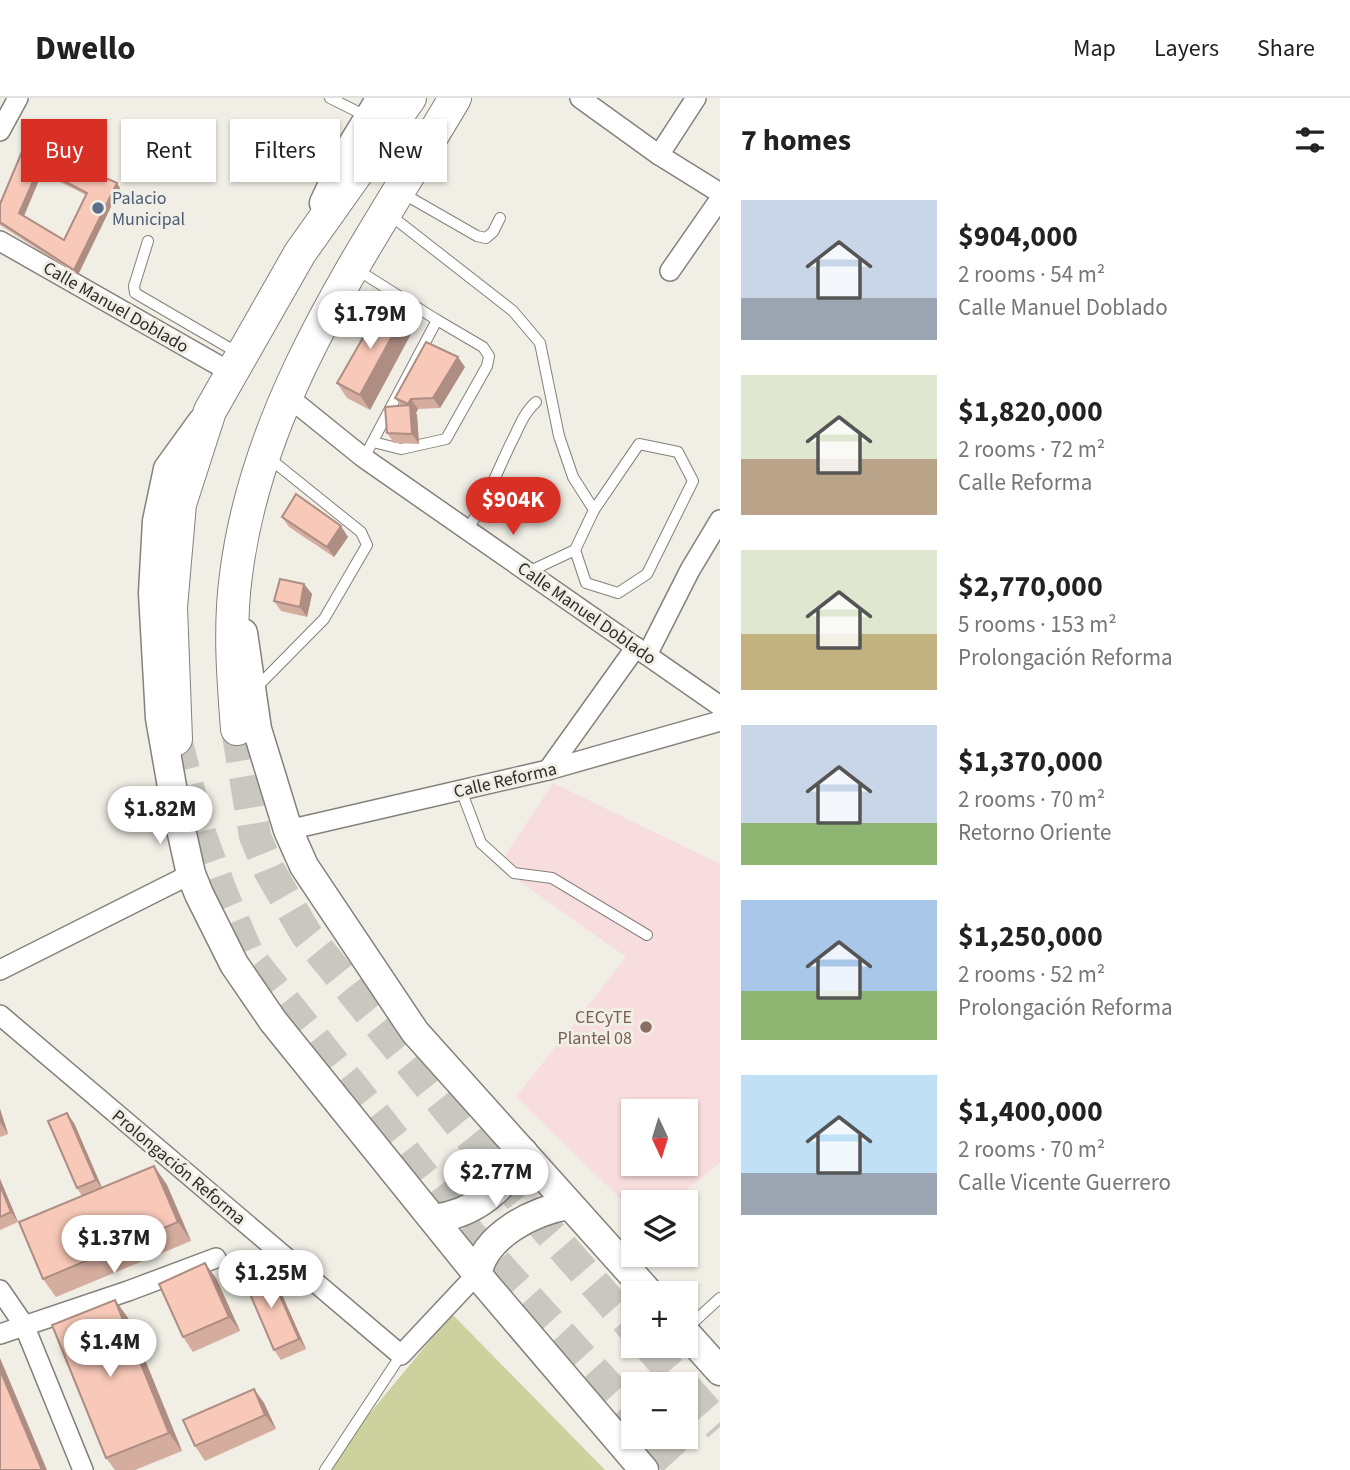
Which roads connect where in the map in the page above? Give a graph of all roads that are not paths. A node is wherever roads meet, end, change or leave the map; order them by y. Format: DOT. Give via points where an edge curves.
graph roads {
  1 [pos="18,98"];
  2 [pos="330,98"];
  3 [pos="410,98"];
  4 [pos="455,98"];
  5 [pos="464,98"];
  6 [pos="580,98"];
  7 [pos="696,98"];
  8 [pos="375,108"];
  9 [pos="443,119"];
  10 [pos="445,119"];
  11 [pos="0,131"];
  12 [pos="659,155"];
  13 [pos="404,182"];
  14 [pos="720,193"];
  15 [pos="720,200"];
  16 [pos="392,201"];
  17 [pos="500,218"];
  18 [pos="0,241"];
  19 [pos="148,241"];
  20 [pos="300,253"];
  21 [pos="353,266"];
  22 [pos="670,271"];
  23 [pos="437,320"];
  24 [pos="237,364"];
  25 [pos="286,395"];
  26 [pos="536,402"];
  27 [pos="210,411"];
  28 [pos="368,450"];
  29 [pos="265,455"];
  30 [pos="594,510"];
  31 [pos="720,520"];
  32 [pos="467,530"];
  33 [pos="575,550"];
  34 [pos="528,572"];
  35 [pos="642,651"];
  36 [pos="241,706"];
  37 [pos="720,706"];
  38 [pos="720,721"];
  39 [pos="176,739"];
  40 [pos="548,770"];
  41 [pos="461,790"];
  42 [pos="288,830"];
  43 [pos="191,874"];
  44 [pos="647,934"];
  45 [pos="0,970"];
  46 [pos="0,1015"];
  47 [pos="523,1152"];
  48 [pos="569,1205"];
  49 [pos="434,1219"];
  50 [pos="216,1258"];
  51 [pos="477,1274"];
  52 [pos="638,1281"];
  53 [pos="0,1290"];
  54 [pos="720,1298"];
  55 [pos="698,1319"];
  56 [pos="24,1325"];
  57 [pos="0,1334"];
  58 [pos="698,1345"];
  59 [pos="401,1355"];
  60 [pos="720,1371"];
  61 [pos="83,1470"];
  62 [pos="324,1470"];
  63 [pos="644,1470"];
  1 -- 11 [label="street"];
  2 -- 8 [label="lane"];
  3 -- 20 [label="main road"];
  4 -- 9 [label="main road"];
  5 -- 10 [label="street"];
  6 -- 12 [label="street"];
  7 -- 12 [label="street"];
  8 -- 20 [label="street" via="348,152"];
  12 -- 14 [label="street"];
  13 -- 16 [label="main road"];
  15 -- 22 [label="street"];
  16 -- 17 [label="lane" via="486,238"];
  16 -- 21 [label="main road"];
  16 -- 30 [label="lane" via="540,342 559,436 573,477"];
  18 -- 24 [label="street, Calle Manuel Doblado"];
  19 -- 24 [label="lane" via="135,293"];
  20 -- 24 [label="main road"];
  21 -- 23 [label="lane"];
  21 -- 25 [label="main road"];
  23 -- 28 [label="lane"];
  23 -- 28 [label="lane" via="483,347 489,356 487,366 446,439 401,449"];
  24 -- 27 [label="main road"];
  25 -- 28 [label="street, Calle Manuel Doblado"];
  25 -- 29 [label="main road"];
  26 -- 32 [label="lane"];
  27 -- 39 [label="main road" via="180,504 171,607"];
  27 -- 43 [label="street" via="168,469 157,521 153,593 160,718"];
  28 -- 32 [label="street, Calle Manuel Doblado"];
  29 -- 36 [label="main road" via="235,578 232,640"];
  29 -- 36 [label="lane" via="361,532 367,545 324,619"];
  30 -- 33 [label="lane"];
  30 -- 33 [label="lane" via="639,444 678,452 693,481 648,574 618,593 586,583"];
  31 -- 35 [label="street"];
  32 -- 34 [label="street, Calle Manuel Doblado"];
  33 -- 34 [label="lane"];
  34 -- 35 [label="street, Calle Manuel Doblado"];
  35 -- 37 [label="street, Calle Manuel Doblado"];
  35 -- 40 [label="street"];
  36 -- 42 [label="street" via="257,729"];
  38 -- 40 [label="street, Calle Reforma"];
  40 -- 41 [label="street, Calle Reforma"];
  41 -- 42 [label="street, Calle Reforma"];
  41 -- 44 [label="lane" via="481,843 514,873 552,878"];
  42 -- 47 [label="street" via="304,866 415,1032"];
  43 -- 45 [label="street"];
  43 -- 49 [label="street" via="234,964 273,1021"];
  46 -- 59 [label="street, Prolongación Reforma"];
  47 -- 48 [label="street"];
  47 -- 49 [label="street" via="491,1195 461,1213"];
  48 -- 51 [label="street" via="548,1208 508,1231 480,1261"];
  48 -- 52 [label="street"];
  49 -- 51 [label="street"];
  50 -- 56 [label="street"];
  51 -- 59 [label="street"];
  51 -- 63 [label="street"];
  53 -- 56 [label="street"];
  54 -- 55 [label="lane"];
  56 -- 57 [label="street"];
  56 -- 61 [label="street"];
  58 -- 60 [label="street"];
  59 -- 62 [label="lane"];
}
